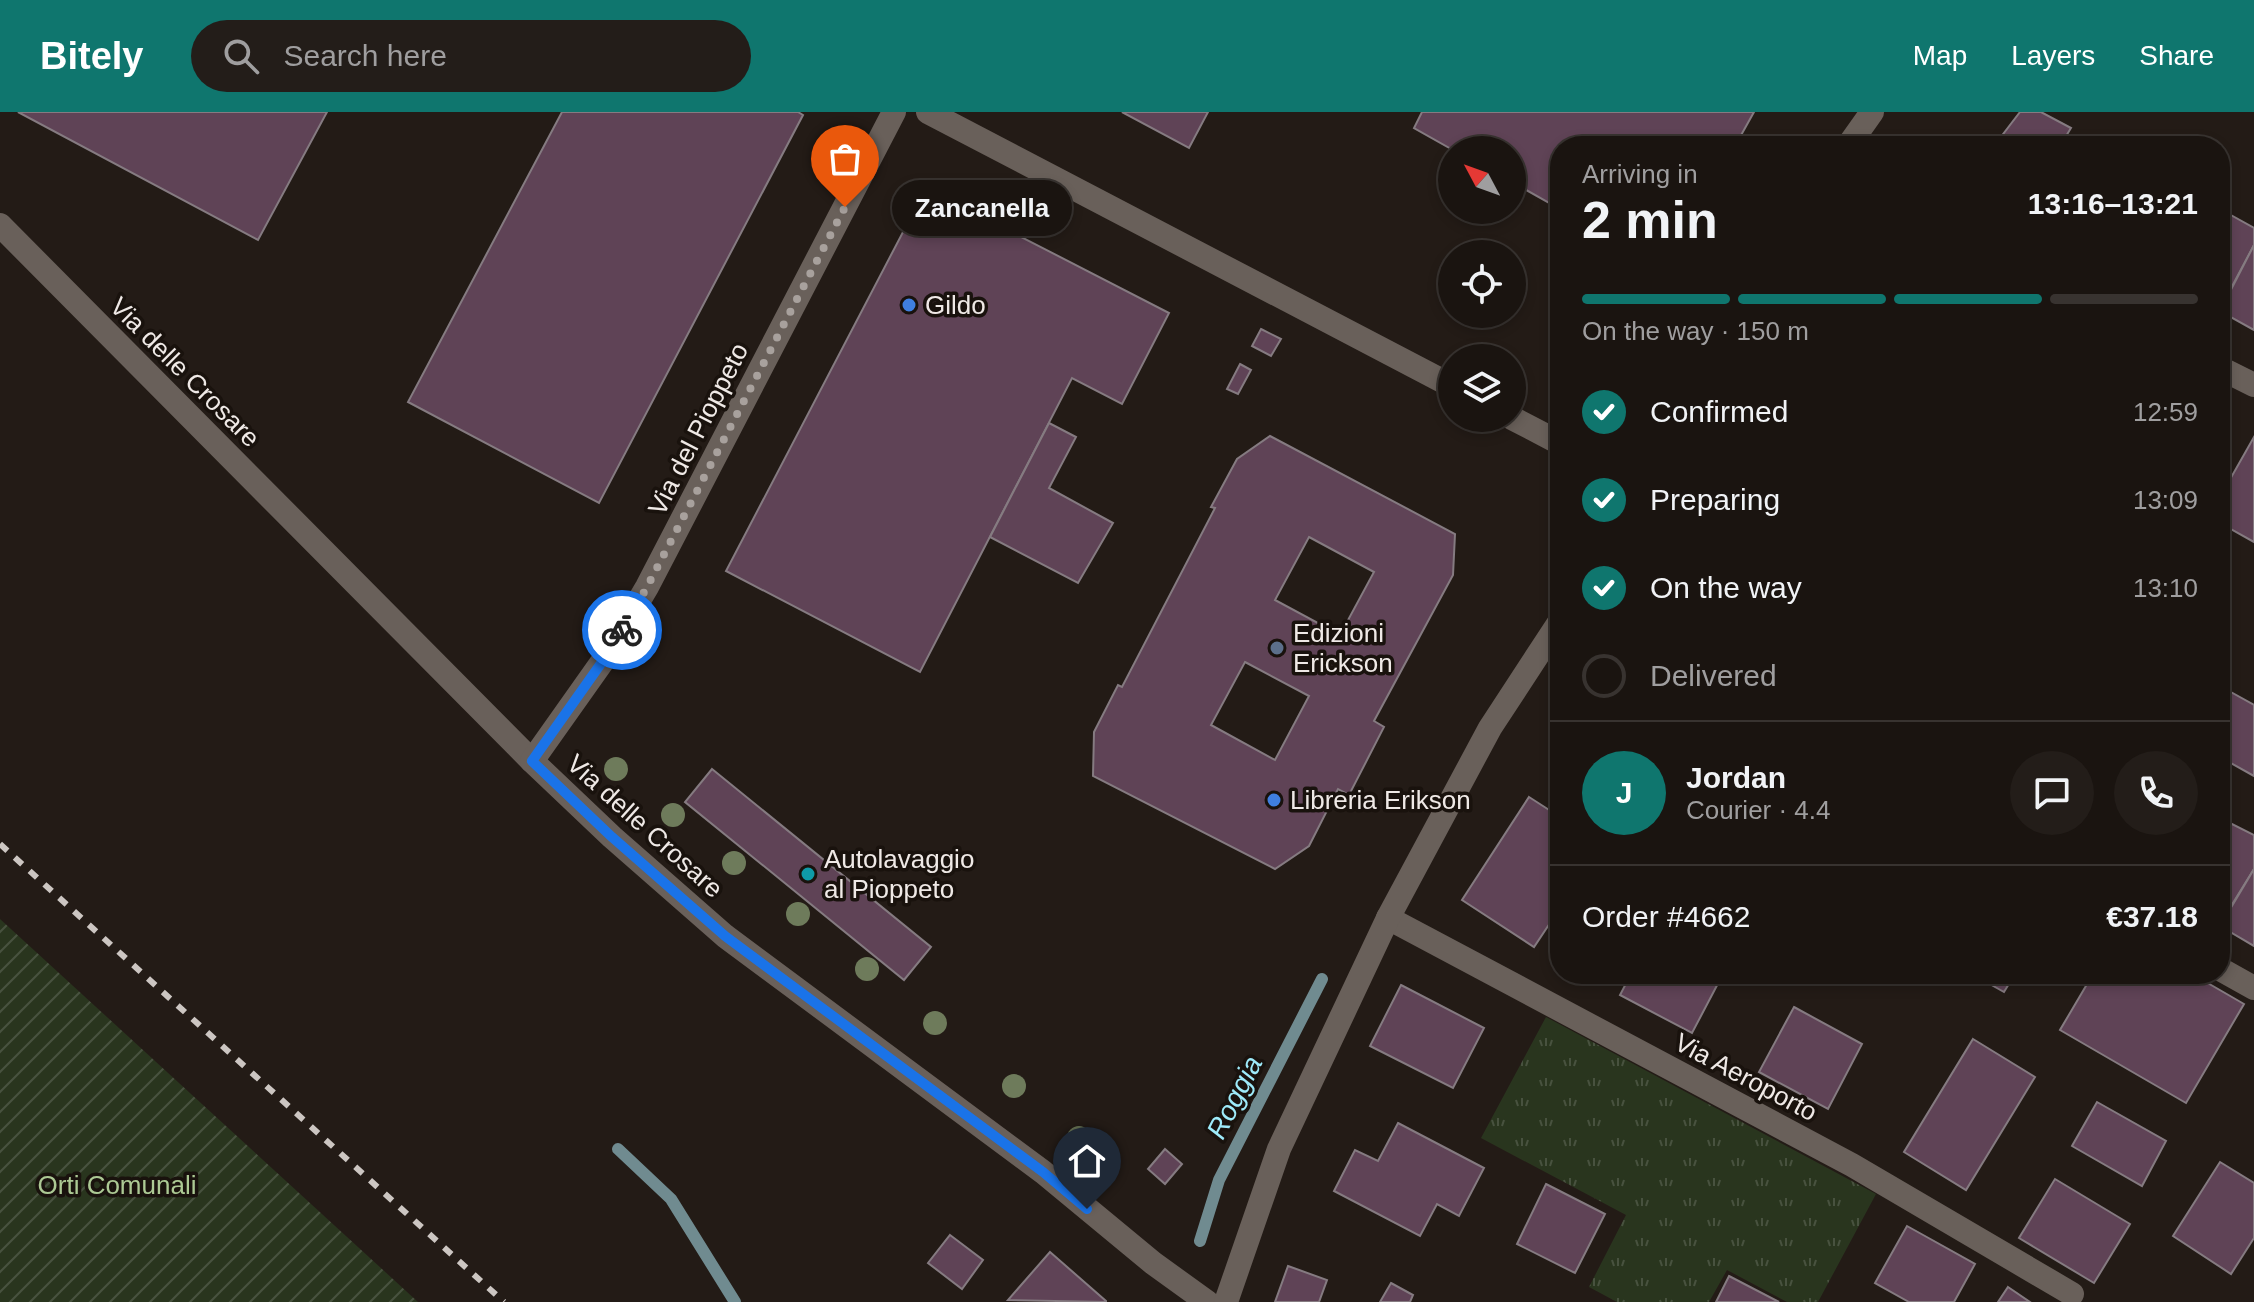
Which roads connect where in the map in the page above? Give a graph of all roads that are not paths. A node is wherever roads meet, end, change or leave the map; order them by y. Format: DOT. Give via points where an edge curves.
graph roads {
  1 [pos="894,112"];
  2 [pos="928,112"];
  3 [pos="1872,112"];
  4 [pos="1855,136"];
  5 [pos="0,225"];
  6 [pos="2230,373"];
  7 [pos="1438,379"];
  8 [pos="2254,385"];
  9 [pos="1526,425"];
  10 [pos="1550,438"];
  11 [pos="1550,636"];
  12 [pos="532,761"];
  13 [pos="1388,918"];
  14 [pos="2230,975"];
  15 [pos="2254,988"];
  16 [pos="2072,1294"];
  17 [pos="1207,1302"];
  18 [pos="1226,1302"];
  1 -- 12 [label="street, Via del Pioppeto" via="647,587 607,655"];
  2 -- 7 [label="street"];
  3 -- 4 [label="street"];
  5 -- 12 [label="street, Via delle Crosare"];
  6 -- 8 [label="street"];
  9 -- 10 [label="street"];
  11 -- 13 [label="street" via="1490,728"];
  12 -- 17 [label="street, Via delle Crosare" via="725,936 1043,1172"];
  13 -- 16 [label="street, Via Aeroporto" via="1852,1165"];
  13 -- 18 [label="street" via="1279,1149"];
  14 -- 15 [label="street"];
}
